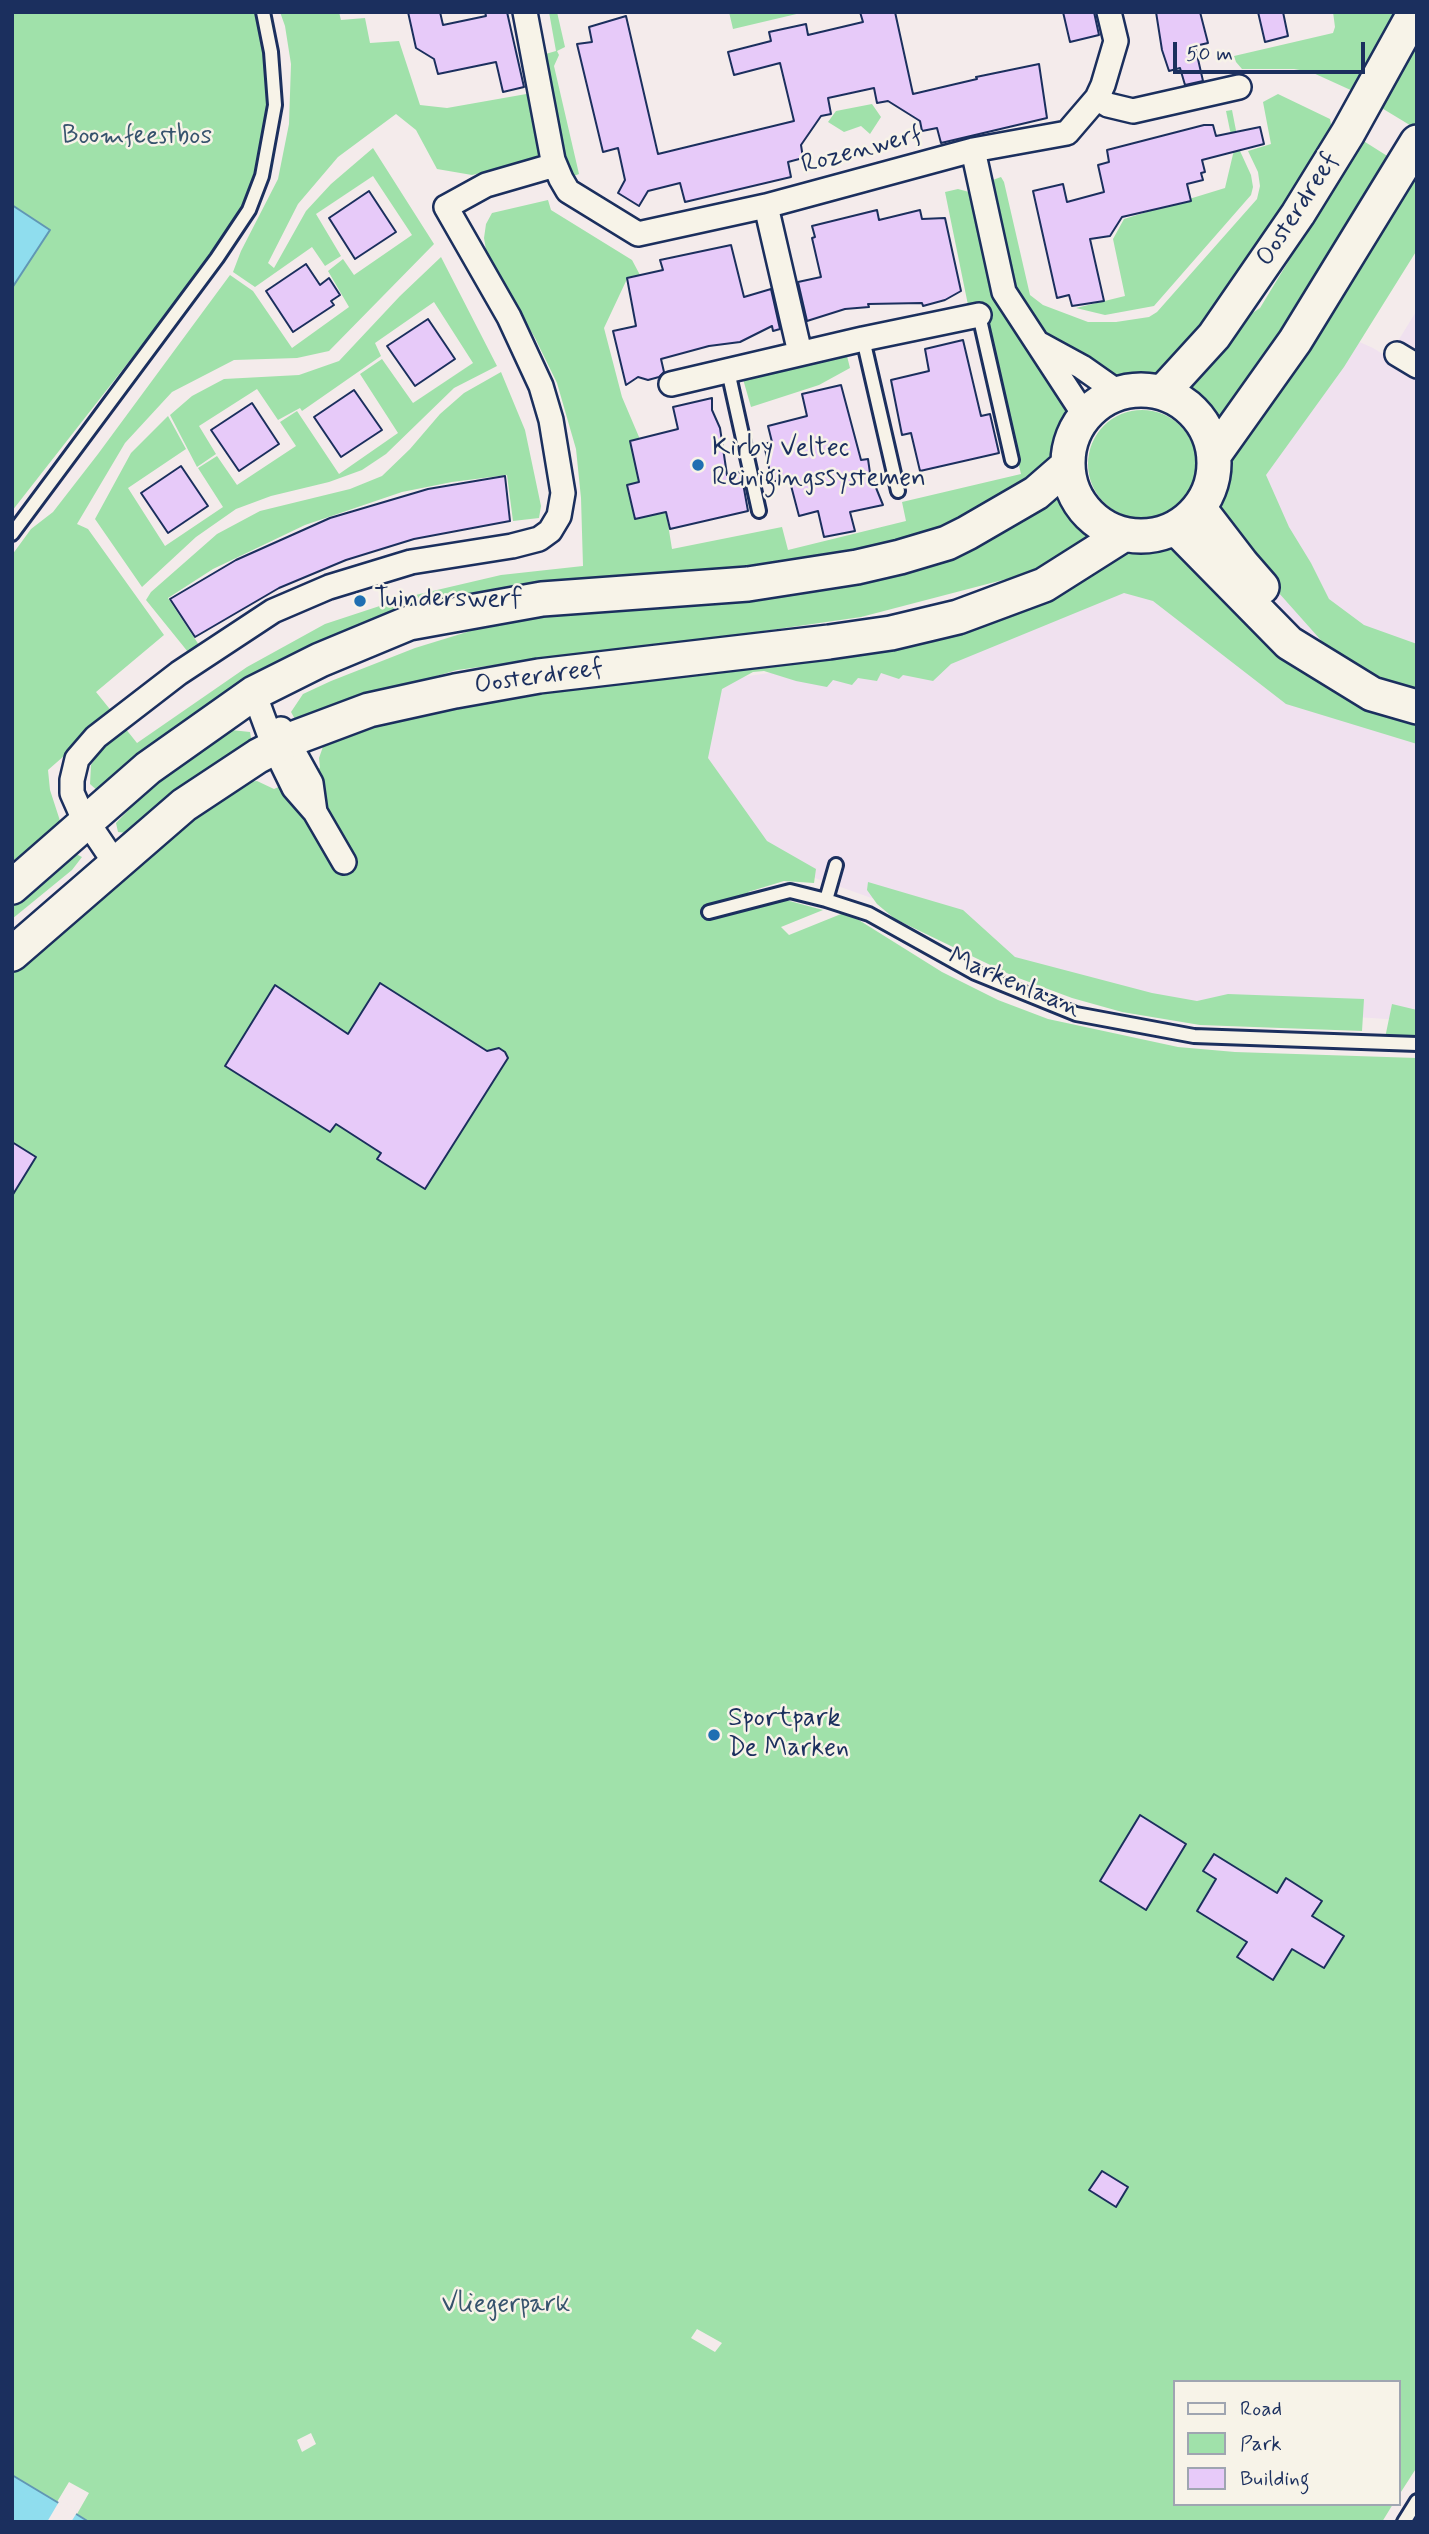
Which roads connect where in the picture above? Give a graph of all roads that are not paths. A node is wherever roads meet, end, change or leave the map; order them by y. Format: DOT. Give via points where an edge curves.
graph roads {
  1 [pos="263,12"];
  2 [pos="525,12"];
  3 [pos="1109,12"];
  4 [pos="1415,12"];
  5 [pos="1239,87"];
  6 [pos="1097,98"];
  7 [pos="974,150"];
  8 [pos="1410,152"];
  9 [pos="555,165"];
  10 [pos="766,206"];
  11 [pos="979,315"];
  12 [pos="863,339"];
  13 [pos="1038,343"];
  14 [pos="800,354"];
  15 [pos="1397,354"];
  16 [pos="1417,366"];
  17 [pos="727,371"];
  18 [pos="671,384"];
  19 [pos="1119,393"];
  20 [pos="1162,393"];
  21 [pos="1085,416"];
  22 [pos="1214,455"];
  23 [pos="1012,460"];
  24 [pos="1067,466"];
  25 [pos="898,491"];
  26 [pos="759,511"];
  27 [pos="1188,518"];
  28 [pos="12,534"];
  29 [pos="1123,535"];
  30 [pos="254,693"];
  31 [pos="1417,707"];
  32 [pos="281,744"];
  33 [pos="87,822"];
  34 [pos="344,862"];
  35 [pos="115,863"];
  36 [pos="836,865"];
  37 [pos="12,887"];
  38 [pos="826,900"];
  39 [pos="709,912"];
  40 [pos="12,954"];
  41 [pos="1417,1044"];
  42 [pos="1417,2501"];
  43 [pos="1404,2522"];
  1 -- 28 [label="lane" via="275,105 262,176 249,210"];
  2 -- 9 [label="street, Rozenwerf"];
  3 -- 6 [label="street, Rozenwerf" via="1116,41"];
  4 -- 20 [label="main road, Oosterdreef" via="1298,214 1214,336"];
  5 -- 6 [label="street" via="1133,111"];
  6 -- 7 [label="street, Rozenwerf" via="1067,133"];
  7 -- 10 [label="street, Rozenwerf"];
  7 -- 13 [label="street" via="1004,292"];
  8 -- 22 [label="main road" via="1295,341"];
  9 -- 10 [label="street, Rozenwerf" via="568,191 639,234"];
  9 -- 33 [label="street" via="486,184 446,207 509,317 541,386 563,493 559,516 550,531 512,546 411,562 368,574 273,611 237,633 96,737 78,760 72,780 72,793"];
  10 -- 14 [label="street"];
  11 -- 12 [label="street"];
  11 -- 23 [label="lane"];
  12 -- 14 [label="street"];
  12 -- 25 [label="lane"];
  13 -- 19 [label="street"];
  13 -- 21 [label="street"];
  14 -- 17 [label="street"];
  15 -- 16 [label="street"];
  17 -- 18 [label="street"];
  17 -- 26 [label="lane"];
  19 -- 20 [label="main road"];
  19 -- 21 [label="main road"];
  20 -- 22 [label="main road" via="1197,416"];
  21 -- 24 [label="main road" via="1071,439"];
  22 -- 27 [label="main road" via="1213,477"];
  24 -- 29 [label="main road" via="1069,482 1083,510"];
  24 -- 30 [label="main road" via="1036,493 967,533 900,557 748,584 542,599 409,624"];
  27 -- 29 [label="main road" via="1150,536"];
  27 -- 31 [label="main road" via="1289,643 1372,694"];
  29 -- 32 [label="main road, Oosterdreef" via="1044,585 944,620 891,633 539,676 455,691 369,710"];
  30 -- 32 [label="street"];
  30 -- 33 [label="main road" via="148,768"];
  32 -- 34 [label="street" via="294,788 315,812"];
  32 -- 35 [label="main road, Oosterdreef" via="184,805"];
  33 -- 35 [label="street"];
  33 -- 37 [label="main road"];
  35 -- 40 [label="main road, Oosterdreef"];
  36 -- 38 [label="lane"];
  38 -- 39 [label="lane, Markenlaan" via="790,891"];
  38 -- 41 [label="lane, Markenlaan" via="869,914 975,973 1076,1014 1194,1036"];
  42 -- 43 [label="lane"];
}
